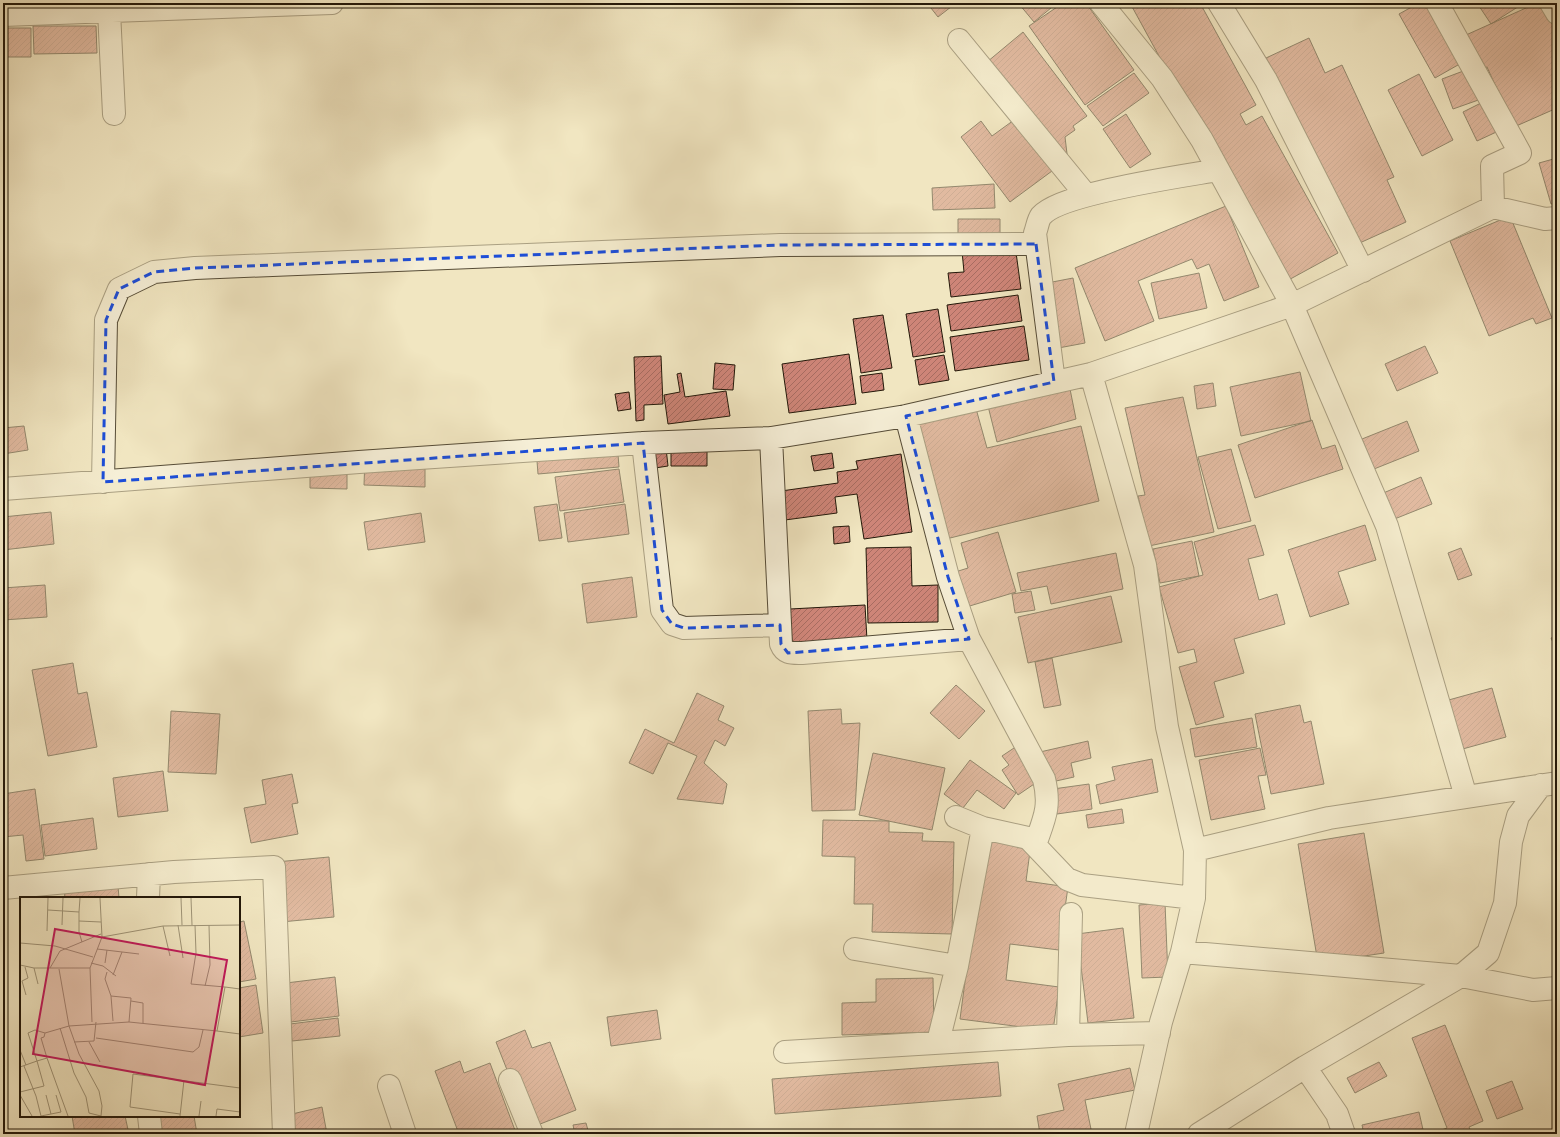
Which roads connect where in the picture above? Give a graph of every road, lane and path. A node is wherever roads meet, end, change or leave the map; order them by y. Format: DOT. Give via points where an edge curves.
graph roads {
  1 [pos="332,3"];
  2 [pos="1101,3"];
  3 [pos="1219,3"];
  4 [pos="1437,3"];
  5 [pos="1551,3"];
  6 [pos="188,6"];
  7 [pos="109,11"];
  8 [pos="1557,13"];
  9 [pos="3,15"];
  10 [pos="959,40"];
  11 [pos="114,114"];
  12 [pos="1218,170"];
  13 [pos="1086,195"];
  14 [pos="1493,207"];
  15 [pos="1557,218"];
  16 [pos="1036,244"];
  17 [pos="1363,271"];
  18 [pos="1292,305"];
  19 [pos="1091,374"];
  20 [pos="1054,382"];
  21 [pos="906,416"];
  22 [pos="770,438"];
  23 [pos="642,443"];
  24 [pos="103,482"];
  25 [pos="3,489"];
  26 [pos="780,625"];
  27 [pos="969,639"];
  28 [pos="1549,784"];
  29 [pos="1466,797"];
  30 [pos="956,817"];
  31 [pos="983,828"];
  32 [pos="1035,845"];
  33 [pos="1195,850"];
  34 [pos="149,874"];
  35 [pos="3,888"];
  36 [pos="148,897"];
  37 [pos="1194,898"];
  38 [pos="1071,914"];
  39 [pos="855,949"];
  40 [pos="1182,952"];
  41 [pos="958,966"];
  42 [pos="1461,976"];
  43 [pos="1557,988"];
  44 [pos="1159,1033"];
  45 [pos="1068,1035"];
  46 [pos="938,1042"];
  47 [pos="785,1052"];
  48 [pos="1305,1067"];
  49 [pos="510,1080"];
  50 [pos="389,1086"];
  51 [pos="149,1117"];
  52 [pos="1341,1124"];
  53 [pos="152,1134"];
  54 [pos="284,1134"];
  55 [pos="405,1134"];
  56 [pos="532,1134"];
  57 [pos="1136,1134"];
  58 [pos="1199,1134"];
  1 -- 6 [label="street"];
  2 -- 12 [label="street" via="1162,78"];
  3 -- 17 [label="street" via="1266,80"];
  4 -- 14 [label="street" via="1520,153 1492,166"];
  5 -- 8 [label="street"];
  6 -- 7 [label="street"];
  7 -- 9 [label="street"];
  7 -- 11 [label="street"];
  10 -- 13 [label="street"];
  12 -- 13 [label="street"];
  12 -- 18 [label="street"];
  13 -- 16 [label="street" via="1060,204 1041,216 1035,233"];
  14 -- 15 [label="street" via="1545,219"];
  14 -- 17 [label="street"];
  16 -- 20 [label="street"];
  16 -- 24 [label="street" via="772,246 195,268 154,272 119,289 106,320"];
  17 -- 18 [label="street"];
  18 -- 19 [label="street"];
  18 -- 29 [label="street" via="1387,526"];
  19 -- 20 [label="street"];
  19 -- 33 [label="street" via="1145,565 1167,727"];
  20 -- 21 [label="street"];
  21 -- 22 [label="street"];
  21 -- 27 [label="street" via="948,577"];
  22 -- 23 [label="street"];
  22 -- 26 [label="street"];
  23 -- 24 [label="street"];
  23 -- 26 [label="street" via="662,610 672,624 684,628"];
  24 -- 25 [label="street"];
  26 -- 27 [label="street" via="781,644 783,650 788,653"];
  27 -- 32 [label="street" via="1044,779 1048,792 1048,808"];
  28 -- 29 [label="street"];
  28 -- 42 [label="street" via="1518,816 1511,842 1505,903 1488,953"];
  29 -- 33 [label="street" via="1329,818"];
  30 -- 31 [label="street"];
  31 -- 32 [label="street" via="1028,838"];
  31 -- 41 [label="street"];
  32 -- 37 [label="street" via="1067,879 1082,885"];
  33 -- 37 [label="street"];
  34 -- 35 [label="street"];
  34 -- 36 [label="street"];
  34 -- 54 [label="street" via="274,867"];
  37 -- 40 [label="street"];
  38 -- 45 [label="street"];
  39 -- 41 [label="street"];
  40 -- 42 [label="street"];
  40 -- 44 [label="street"];
  41 -- 46 [label="street"];
  42 -- 43 [label="street" via="1533,990"];
  42 -- 48 [label="street"];
  44 -- 45 [label="street"];
  44 -- 57 [label="street"];
  45 -- 46 [label="street"];
  46 -- 47 [label="street"];
  48 -- 52 [label="street"];
  48 -- 58 [label="street"];
  49 -- 56 [label="street"];
  50 -- 55 [label="street"];
  51 -- 53 [label="street"];
}
